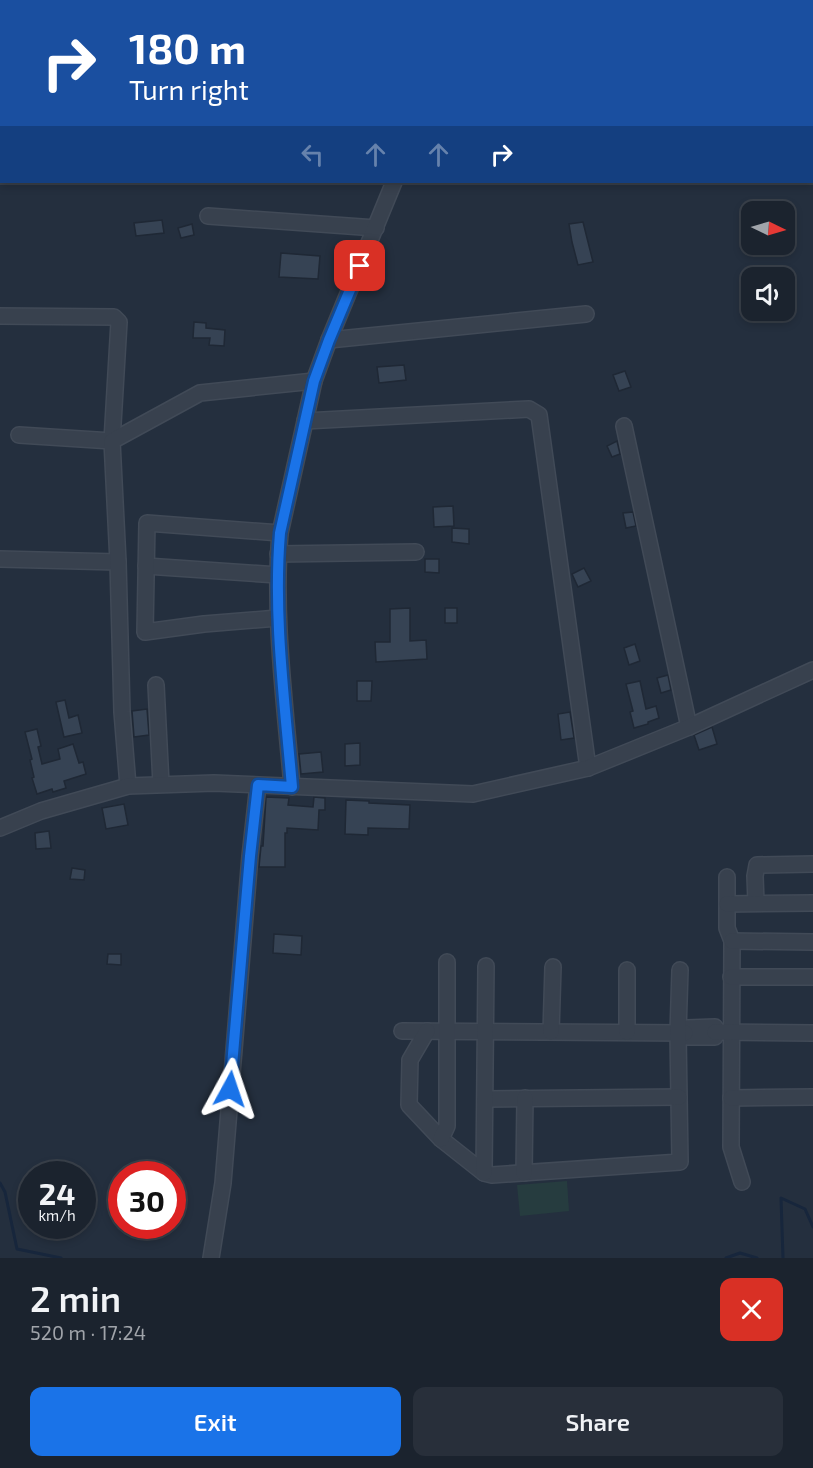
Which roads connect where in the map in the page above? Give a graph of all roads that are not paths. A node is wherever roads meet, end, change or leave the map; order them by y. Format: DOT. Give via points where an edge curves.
graph roads {
  1 [pos="394,183"];
  2 [pos="208,216"];
  3 [pos="376,228"];
  4 [pos="586,314"];
  5 [pos="0,315"];
  6 [pos="329,340"];
  7 [pos="314,381"];
  8 [pos="305,421"];
  9 [pos="624,426"];
  10 [pos="19,435"];
  11 [pos="112,441"];
  12 [pos="280,533"];
  13 [pos="416,552"];
  14 [pos="278,555"];
  15 [pos="0,559"];
  16 [pos="118,562"];
  17 [pos="146,566"];
  18 [pos="278,575"];
  19 [pos="278,618"];
  20 [pos="813,670"];
  21 [pos="156,685"];
  22 [pos="689,727"];
  23 [pos="588,768"];
  24 [pos="161,784"];
  25 [pos="258,785"];
  26 [pos="128,786"];
  27 [pos="292,787"];
  28 [pos="0,828"];
  29 [pos="813,864"];
  30 [pos="727,877"];
  31 [pos="756,903"];
  32 [pos="813,903"];
  33 [pos="727,904"];
  34 [pos="732,941"];
  35 [pos="813,942"];
  36 [pos="447,962"];
  37 [pos="486,966"];
  38 [pos="553,967"];
  39 [pos="627,970"];
  40 [pos="680,970"];
  41 [pos="731,977"];
  42 [pos="813,977"];
  43 [pos="402,1030"];
  44 [pos="427,1031"];
  45 [pos="447,1031"];
  46 [pos="485,1032"];
  47 [pos="551,1032"];
  48 [pos="627,1032"];
  49 [pos="681,1033"];
  50 [pos="731,1033"];
  51 [pos="813,1033"];
  52 [pos="679,1097"];
  53 [pos="813,1097"];
  54 [pos="525,1098"];
  55 [pos="731,1098"];
  56 [pos="485,1099"];
  57 [pos="441,1139"];
  58 [pos="484,1173"];
  59 [pos="524,1173"];
  60 [pos="742,1182"];
  61 [pos="211,1258"];
  1 -- 3 [label="street"];
  2 -- 3 [label="street"];
  3 -- 6 [label="street"];
  4 -- 6 [label="street"];
  5 -- 11 [label="street" via="114,317 119,322"];
  6 -- 7 [label="street"];
  7 -- 8 [label="street"];
  7 -- 11 [label="street" via="200,393"];
  8 -- 12 [label="street"];
  8 -- 23 [label="street" via="529,409 539,415"];
  9 -- 22 [label="street"];
  10 -- 11 [label="street"];
  11 -- 16 [label="street"];
  12 -- 14 [label="street"];
  12 -- 17 [label="street" via="147,523"];
  13 -- 14 [label="street"];
  14 -- 18 [label="street"];
  15 -- 16 [label="street"];
  16 -- 26 [label="street"];
  17 -- 18 [label="street"];
  17 -- 19 [label="street" via="145,632"];
  18 -- 19 [label="street"];
  19 -- 27 [label="street"];
  20 -- 22 [label="street"];
  21 -- 24 [label="street"];
  22 -- 23 [label="street"];
  23 -- 27 [label="street" via="472,794"];
  24 -- 25 [label="street"];
  24 -- 26 [label="street"];
  25 -- 27 [label="street"];
  25 -- 61 [label="street" via="222,1183"];
  26 -- 28 [label="street" via="41,811"];
  29 -- 31 [label="street" via="758,865"];
  30 -- 33 [label="street"];
  31 -- 32 [label="street"];
  31 -- 33 [label="street"];
  33 -- 34 [label="street" via="727,928"];
  34 -- 35 [label="street"];
  34 -- 41 [label="street"];
  36 -- 45 [label="street"];
  37 -- 46 [label="street"];
  38 -- 47 [label="street"];
  39 -- 48 [label="street"];
  40 -- 49 [label="street"];
  41 -- 42 [label="street"];
  41 -- 50 [label="street"];
  43 -- 44 [label="street"];
  44 -- 45 [label="street"];
  44 -- 57 [label="street" via="410,1060 409,1105"];
  45 -- 46 [label="street"];
  45 -- 57 [label="street" via="447,1126"];
  46 -- 47 [label="street"];
  46 -- 56 [label="street"];
  47 -- 48 [label="street"];
  48 -- 49 [label="street"];
  49 -- 50 [label="street" via="687,1028 706,1027"];
  49 -- 52 [label="street"];
  50 -- 51 [label="street"];
  50 -- 55 [label="street"];
  52 -- 54 [label="street"];
  52 -- 59 [label="street" via="680,1162"];
  53 -- 55 [label="street"];
  54 -- 56 [label="street"];
  54 -- 59 [label="street"];
  55 -- 60 [label="street" via="731,1147"];
  56 -- 58 [label="street"];
  57 -- 58 [label="street"];
  58 -- 59 [label="street"];
}
